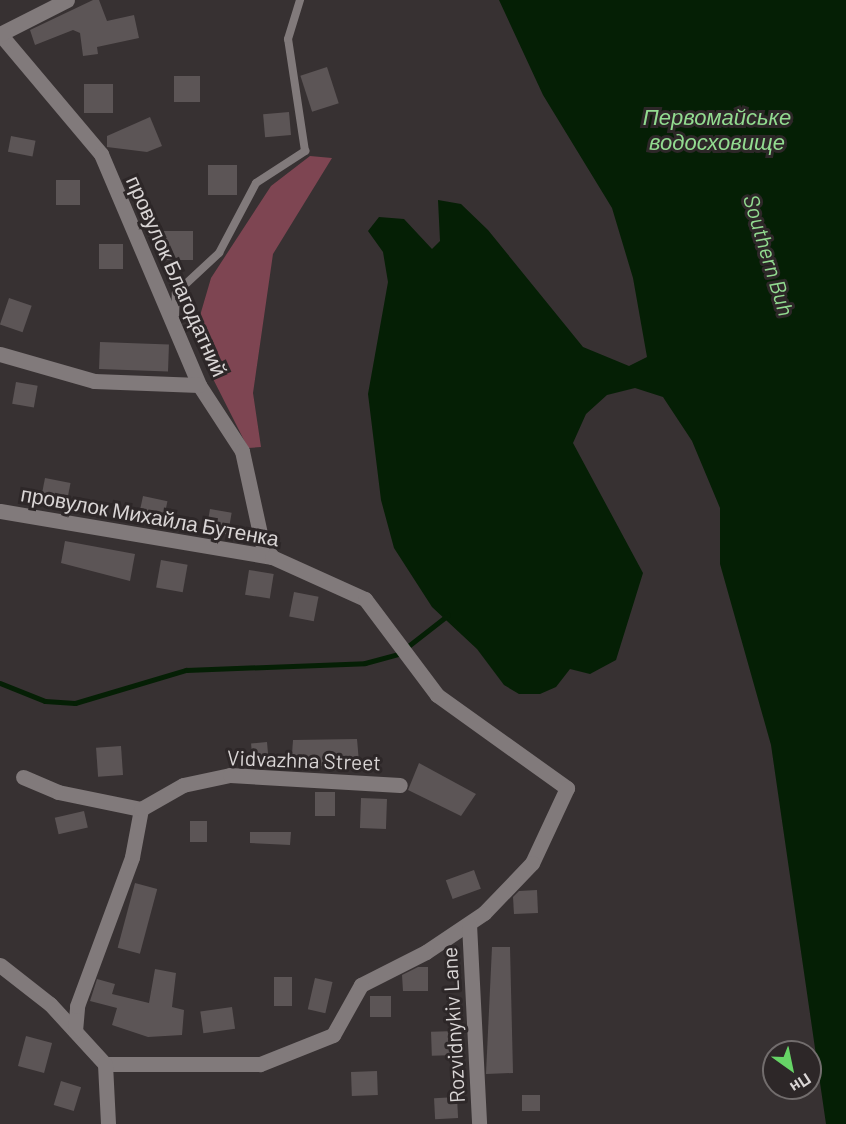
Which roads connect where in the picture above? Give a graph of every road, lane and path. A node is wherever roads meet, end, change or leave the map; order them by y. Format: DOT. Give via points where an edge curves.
graph roads {
  1 [pos="67,0"];
  2 [pos="300,0"];
  3 [pos="0,34"];
  4 [pos="175,322"];
  5 [pos="0,354"];
  6 [pos="199,385"];
  7 [pos="0,511"];
  8 [pos="272,557"];
  9 [pos="22,777"];
  10 [pos="400,785"];
  11 [pos="141,809"];
  12 [pos="469,924"];
  13 [pos="0,965"];
  14 [pos="75,1031"];
  15 [pos="105,1064"];
  16 [pos="108,1124"];
  17 [pos="479,1124"];
  1 -- 3 [label="street"];
  2 -- 4 [label="lane" via="288,39 304,151 256,183 219,253 176,293"];
  3 -- 4 [label="street, провулок Благодатний" via="101,154"];
  4 -- 6 [label="street, провулок Благодатний"];
  5 -- 6 [label="street" via="94,381"];
  6 -- 8 [label="street, провулок Благодатний" via="242,451 262,543"];
  7 -- 8 [label="street, провулок Михайла Бутенка"];
  8 -- 12 [label="street, провулок Михайла Бутенка" via="365,599 438,695 567,788 532,863"];
  9 -- 11 [label="street" via="58,792"];
  10 -- 11 [label="street, Vidvazhna Street" via="230,775 183,785"];
  11 -- 14 [label="street" via="132,857 77,1005"];
  12 -- 15 [label="street" via="361,985 333,1035 261,1064"];
  12 -- 17 [label="street, Rozvidnykiv Lane"];
  13 -- 14 [label="street"];
  14 -- 15 [label="street"];
  15 -- 16 [label="street"];
}
